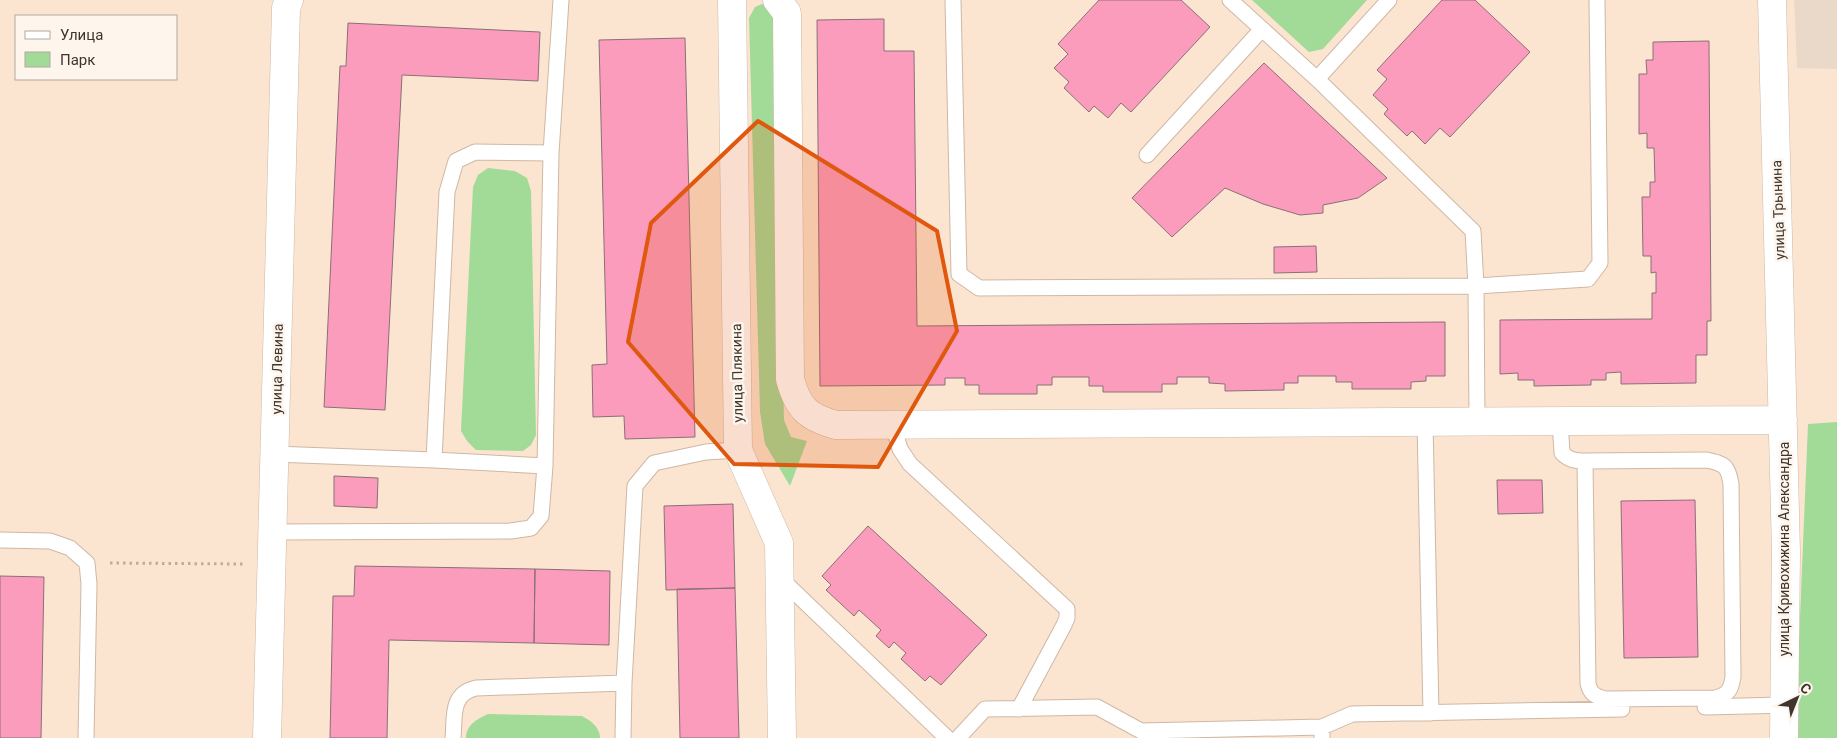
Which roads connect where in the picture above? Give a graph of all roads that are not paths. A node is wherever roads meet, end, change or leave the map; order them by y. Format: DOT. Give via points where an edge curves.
graph roads {
  1 [pos="289,0"];
  2 [pos="560,0"];
  3 [pos="732,0"];
  4 [pos="777,0"];
  5 [pos="953,0"];
  6 [pos="1230,0"];
  7 [pos="1389,0"];
  8 [pos="1597,0"];
  9 [pos="1772,0"];
  10 [pos="1262,29"];
  11 [pos="1316,79"];
  12 [pos="551,153"];
  13 [pos="1147,155"];
  14 [pos="1476,286"];
  15 [pos="1783,420"];
  16 [pos="1560,421"];
  17 [pos="1425,422"];
  18 [pos="1477,422"];
  19 [pos="893,425"];
  20 [pos="738,450"];
  21 [pos="274,454"];
  22 [pos="434,460"];
  23 [pos="1585,461"];
  24 [pos="545,466"];
  25 [pos="273,532"];
  26 [pos="0,540"];
  27 [pos="780,578"];
  28 [pos="624,683"];
  29 [pos="1785,705"];
  30 [pos="1019,709"];
  31 [pos="1431,713"];
  32 [pos="1322,732"];
  33 [pos="86,738"];
  34 [pos="267,738"];
  35 [pos="453,738"];
  36 [pos="624,738"];
  37 [pos="782,738"];
  38 [pos="947,738"];
  39 [pos="958,738"];
  40 [pos="1784,738"];
  1 -- 21 [label="street, улица Левина" via="286,8"];
  2 -- 12 [label="lane"];
  3 -- 20 [label="street, улица Плякина"];
  4 -- 19 [label="street" via="787,13 790,379 795,396 805,411 820,421 836,426"];
  5 -- 14 [label="lane" via="959,274 979,288"];
  6 -- 10 [label="lane"];
  7 -- 11 [label="lane"];
  8 -- 14 [label="lane" via="1600,263 1588,279"];
  9 -- 15 [label="street, улица Трынина"];
  10 -- 11 [label="lane"];
  10 -- 13 [label="lane"];
  11 -- 14 [label="lane" via="1473,230"];
  12 -- 22 [label="lane" via="475,152 456,161 448,192"];
  12 -- 24 [label="lane"];
  14 -- 18 [label="lane"];
  15 -- 16 [label="street"];
  15 -- 29 [label="street, улица Кривохижина Александра"];
  16 -- 18 [label="street"];
  16 -- 23 [label="lane" via="1562,453 1574,461"];
  17 -- 18 [label="street"];
  17 -- 19 [label="street"];
  17 -- 31 [label="lane"];
  19 -- 30 [label="lane" via="900,449 910,464 1067,609 1064,625"];
  20 -- 27 [label="street, улица Плякина" via="779,544"];
  20 -- 28 [label="lane" via="706,452 654,463 635,486"];
  21 -- 22 [label="lane"];
  21 -- 25 [label="street, улица Левина"];
  22 -- 24 [label="lane"];
  23 -- 23 [label="lane" via="1590,690 1595,696 1605,699 1724,696 1731,688 1733,677 1729,470 1721,463 1707,460"];
  24 -- 25 [label="lane" via="541,516 531,528"];
  25 -- 34 [label="street, улица Левина"];
  26 -- 33 [label="lane" via="50,541 70,548 87,563 90,584"];
  27 -- 37 [label="street, улица Плякина"];
  27 -- 38 [label="lane"];
  28 -- 35 [label="lane" via="465,690 456,702"];
  28 -- 36 [label="lane"];
  29 -- 31 [label="lane"];
  29 -- 40 [label="street, улица Кривохижина Александра"];
  30 -- 32 [label="lane" via="1097,707 1141,731"];
  30 -- 39 [label="lane" via="985,709"];
  31 -- 32 [label="lane" via="1352,714"];
}
